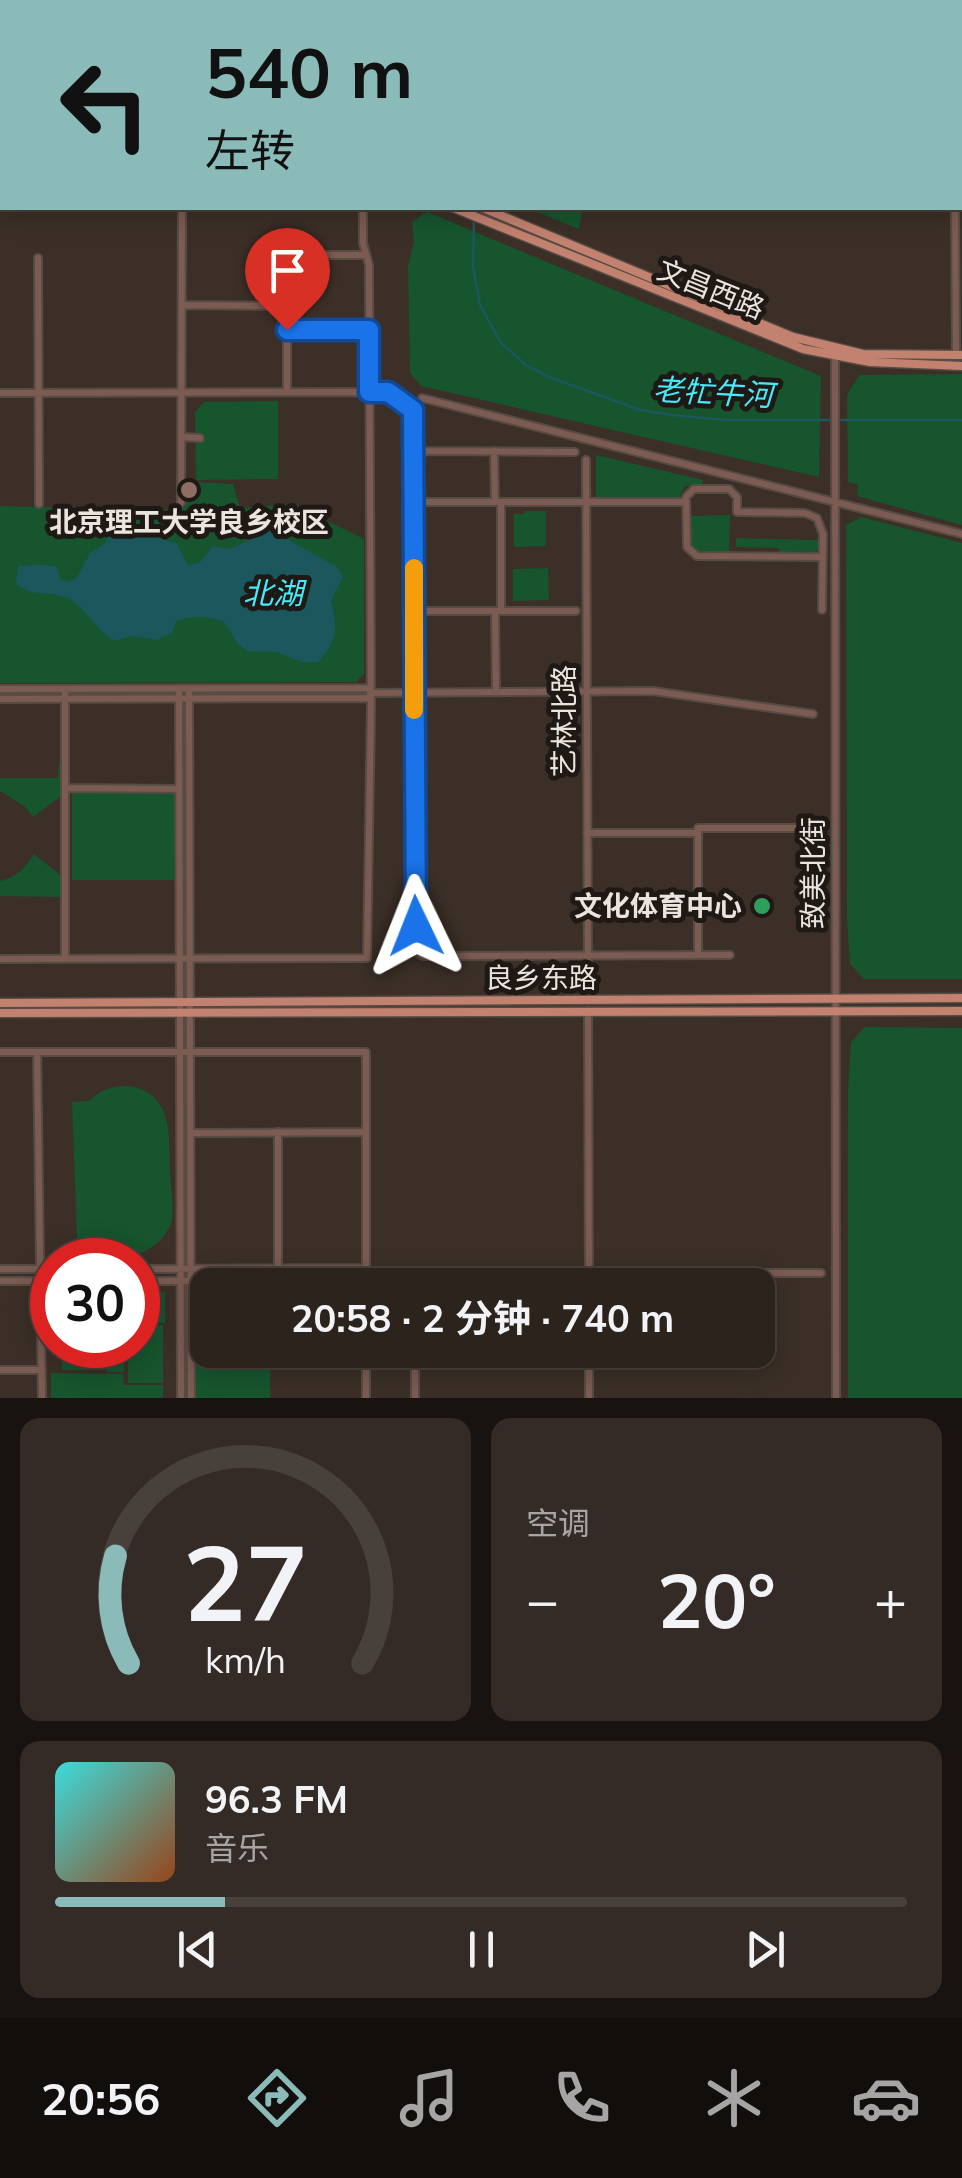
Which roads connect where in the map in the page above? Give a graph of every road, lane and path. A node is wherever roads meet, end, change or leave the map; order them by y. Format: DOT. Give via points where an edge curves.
graph roads {
  1 [pos="182,210"];
  2 [pos="363,210"];
  3 [pos="459,210"];
  4 [pos="490,210"];
  5 [pos="955,210"];
  6 [pos="366,255"];
  7 [pos="38,258"];
  8 [pos="182,306"];
  9 [pos="287,306"];
  10 [pos="287,330"];
  11 [pos="369,330"];
  12 [pos="835,353"];
  13 [pos="959,355"];
  14 [pos="959,366"];
  15 [pos="182,392"];
  16 [pos="287,392"];
  17 [pos="369,392"];
  18 [pos="0,393"];
  19 [pos="38,393"];
  20 [pos="422,398"];
  21 [pos="182,438"];
  22 [pos="200,438"];
  23 [pos="414,451"];
  24 [pos="494,452"];
  25 [pos="575,452"];
  26 [pos="586,460"];
  27 [pos="414,502"];
  28 [pos="498,502"];
  29 [pos="586,502"];
  30 [pos="685,502"];
  31 [pos="836,502"];
  32 [pos="182,503"];
  33 [pos="39,504"];
  34 [pos="962,534"];
  35 [pos="822,557"];
  36 [pos="822,610"];
  37 [pos="414,611"];
  38 [pos="498,611"];
  39 [pos="576,611"];
  40 [pos="0,689"];
  41 [pos="66,689"];
  42 [pos="179,689"];
  43 [pos="189,689"];
  44 [pos="496,692"];
  45 [pos="587,692"];
  46 [pos="370,693"];
  47 [pos="414,693"];
  48 [pos="0,699"];
  49 [pos="66,699"];
  50 [pos="179,699"];
  51 [pos="189,699"];
  52 [pos="813,714"];
  53 [pos="66,788"];
  54 [pos="180,789"];
  55 [pos="190,789"];
  56 [pos="823,828"];
  57 [pos="698,832"];
  58 [pos="587,833"];
  59 [pos="588,955"];
  60 [pos="698,955"];
  61 [pos="730,955"];
  62 [pos="180,957"];
  63 [pos="190,957"];
  64 [pos="66,958"];
  65 [pos="0,959"];
  66 [pos="588,982"];
  67 [pos="962,998"];
  68 [pos="836,999"];
  69 [pos="0,1003"];
  70 [pos="393,1006"];
  71 [pos="185,1007"];
  72 [pos="962,1010"];
  73 [pos="588,1011"];
  74 [pos="836,1011"];
  75 [pos="0,1013"];
  76 [pos="180,1047"];
  77 [pos="190,1047"];
  78 [pos="0,1052"];
  79 [pos="37,1052"];
  80 [pos="278,1132"];
  81 [pos="366,1132"];
  82 [pos="191,1133"];
  83 [pos="40,1238"];
  84 [pos="192,1268"];
  85 [pos="278,1268"];
  86 [pos="366,1268"];
  87 [pos="588,1268"];
  88 [pos="0,1269"];
  89 [pos="30,1269"];
  90 [pos="160,1269"];
  91 [pos="181,1269"];
  92 [pos="190,1269"];
  93 [pos="775,1273"];
  94 [pos="821,1273"];
  95 [pos="0,1281"];
  96 [pos="30,1281"];
  97 [pos="160,1281"];
  98 [pos="181,1281"];
  99 [pos="190,1281"];
  100 [pos="191,1368"];
  101 [pos="366,1368"];
  102 [pos="415,1368"];
  103 [pos="589,1368"];
  104 [pos="0,1370"];
  105 [pos="42,1370"];
  106 [pos="42,1398"];
  107 [pos="181,1398"];
  108 [pos="191,1398"];
  109 [pos="366,1398"];
  110 [pos="415,1398"];
  111 [pos="589,1398"];
  112 [pos="836,1398"];
  1 -- 8 [label="street"];
  2 -- 6 [label="street"];
  3 -- 12 [label="main road, 文昌西路" via="766,336"];
  4 -- 12 [label="main road, 文昌西路"];
  5 -- 13 [label="street"];
  6 -- 9 [label="street" via="287,255"];
  6 -- 11 [label="street"];
  7 -- 19 [label="street"];
  8 -- 9 [label="street"];
  8 -- 15 [label="street"];
  9 -- 10 [label="street"];
  10 -- 11 [label="street"];
  10 -- 16 [label="street"];
  11 -- 17 [label="street"];
  12 -- 13 [label="main road, 文昌西路"];
  12 -- 14 [label="main road, 文昌西路"];
  12 -- 31 [label="street, 致美北街"];
  13 -- 14 [label="street"];
  15 -- 16 [label="street"];
  15 -- 19 [label="street"];
  15 -- 21 [label="street"];
  16 -- 17 [label="street"];
  17 -- 23 [label="street" via="388,392 413,410"];
  17 -- 46 [label="street"];
  18 -- 19 [label="street"];
  19 -- 33 [label="street"];
  20 -- 31 [label="street"];
  21 -- 22 [label="street"];
  21 -- 32 [label="street"];
  23 -- 24 [label="street"];
  23 -- 27 [label="street"];
  24 -- 25 [label="street"];
  24 -- 28 [label="street"];
  26 -- 29 [label="street, 艺林北路"];
  27 -- 28 [label="street"];
  27 -- 37 [label="street"];
  28 -- 29 [label="street"];
  28 -- 38 [label="street"];
  29 -- 30 [label="street"];
  29 -- 45 [label="street, 艺林北路"];
  30 -- 35 [label="street" via="687,548 697,556"];
  30 -- 35 [label="street" via="694,489 729,489 737,512 810,514 820,522"];
  31 -- 34 [label="street"];
  31 -- 68 [label="street, 致美北街"];
  35 -- 36 [label="street"];
  37 -- 38 [label="street"];
  37 -- 47 [label="street"];
  38 -- 39 [label="street"];
  38 -- 44 [label="street"];
  40 -- 41 [label="street"];
  41 -- 42 [label="street"];
  41 -- 49 [label="street"];
  42 -- 43 [label="street"];
  42 -- 50 [label="street"];
  43 -- 46 [label="street"];
  43 -- 51 [label="street"];
  44 -- 45 [label="street"];
  44 -- 47 [label="street"];
  45 -- 52 [label="street" via="653,690"];
  45 -- 58 [label="street, 艺林北路"];
  46 -- 47 [label="street"];
  46 -- 51 [label="street"];
  46 -- 63 [label="street" via="367,958"];
  47 -- 59 [label="street" via="413,910 419,954"];
  48 -- 49 [label="street"];
  49 -- 50 [label="street"];
  49 -- 53 [label="street"];
  50 -- 51 [label="street"];
  50 -- 54 [label="street"];
  51 -- 55 [label="street"];
  53 -- 54 [label="street"];
  53 -- 64 [label="street"];
  54 -- 55 [label="street"];
  54 -- 62 [label="street"];
  55 -- 63 [label="street"];
  56 -- 57 [label="street"];
  57 -- 58 [label="street"];
  57 -- 60 [label="street"];
  58 -- 59 [label="street, 艺林北路"];
  59 -- 60 [label="street"];
  59 -- 66 [label="street, 艺林北路"];
  60 -- 61 [label="street"];
  62 -- 63 [label="street"];
  62 -- 64 [label="street"];
  62 -- 71 [label="street"];
  63 -- 71 [label="street"];
  64 -- 65 [label="street"];
  67 -- 68 [label="main road, 良乡东路"];
  68 -- 70 [label="main road, 良乡东路"];
  68 -- 74 [label="street, 致美北街"];
  69 -- 71 [label="main road, 良乡东路"];
  70 -- 71 [label="main road, 良乡东路"];
  70 -- 73 [label="main road, 良乡东路"];
  71 -- 75 [label="main road, 良乡东路"];
  71 -- 76 [label="street"];
  71 -- 77 [label="street"];
  72 -- 74 [label="main road, 良乡东路"];
  73 -- 74 [label="main road, 良乡东路"];
  73 -- 87 [label="street"];
  74 -- 112 [label="street, 致美北街"];
  76 -- 77 [label="street"];
  76 -- 79 [label="street"];
  76 -- 91 [label="street"];
  77 -- 81 [label="street" via="366,1052"];
  77 -- 82 [label="street"];
  78 -- 79 [label="street"];
  79 -- 83 [label="street"];
  80 -- 81 [label="street"];
  80 -- 82 [label="street"];
  80 -- 85 [label="street"];
  81 -- 86 [label="street"];
  82 -- 84 [label="street"];
  88 -- 89 [label="street"];
  90 -- 91 [label="street"];
  91 -- 92 [label="street"];
  91 -- 98 [label="street"];
  93 -- 94 [label="street"];
  95 -- 96 [label="street"];
  97 -- 98 [label="street"];
  98 -- 99 [label="street"];
  98 -- 107 [label="street"];
  100 -- 108 [label="street"];
  101 -- 109 [label="street"];
  102 -- 110 [label="street"];
  103 -- 111 [label="street"];
  104 -- 105 [label="street"];
  105 -- 106 [label="street"];
}
